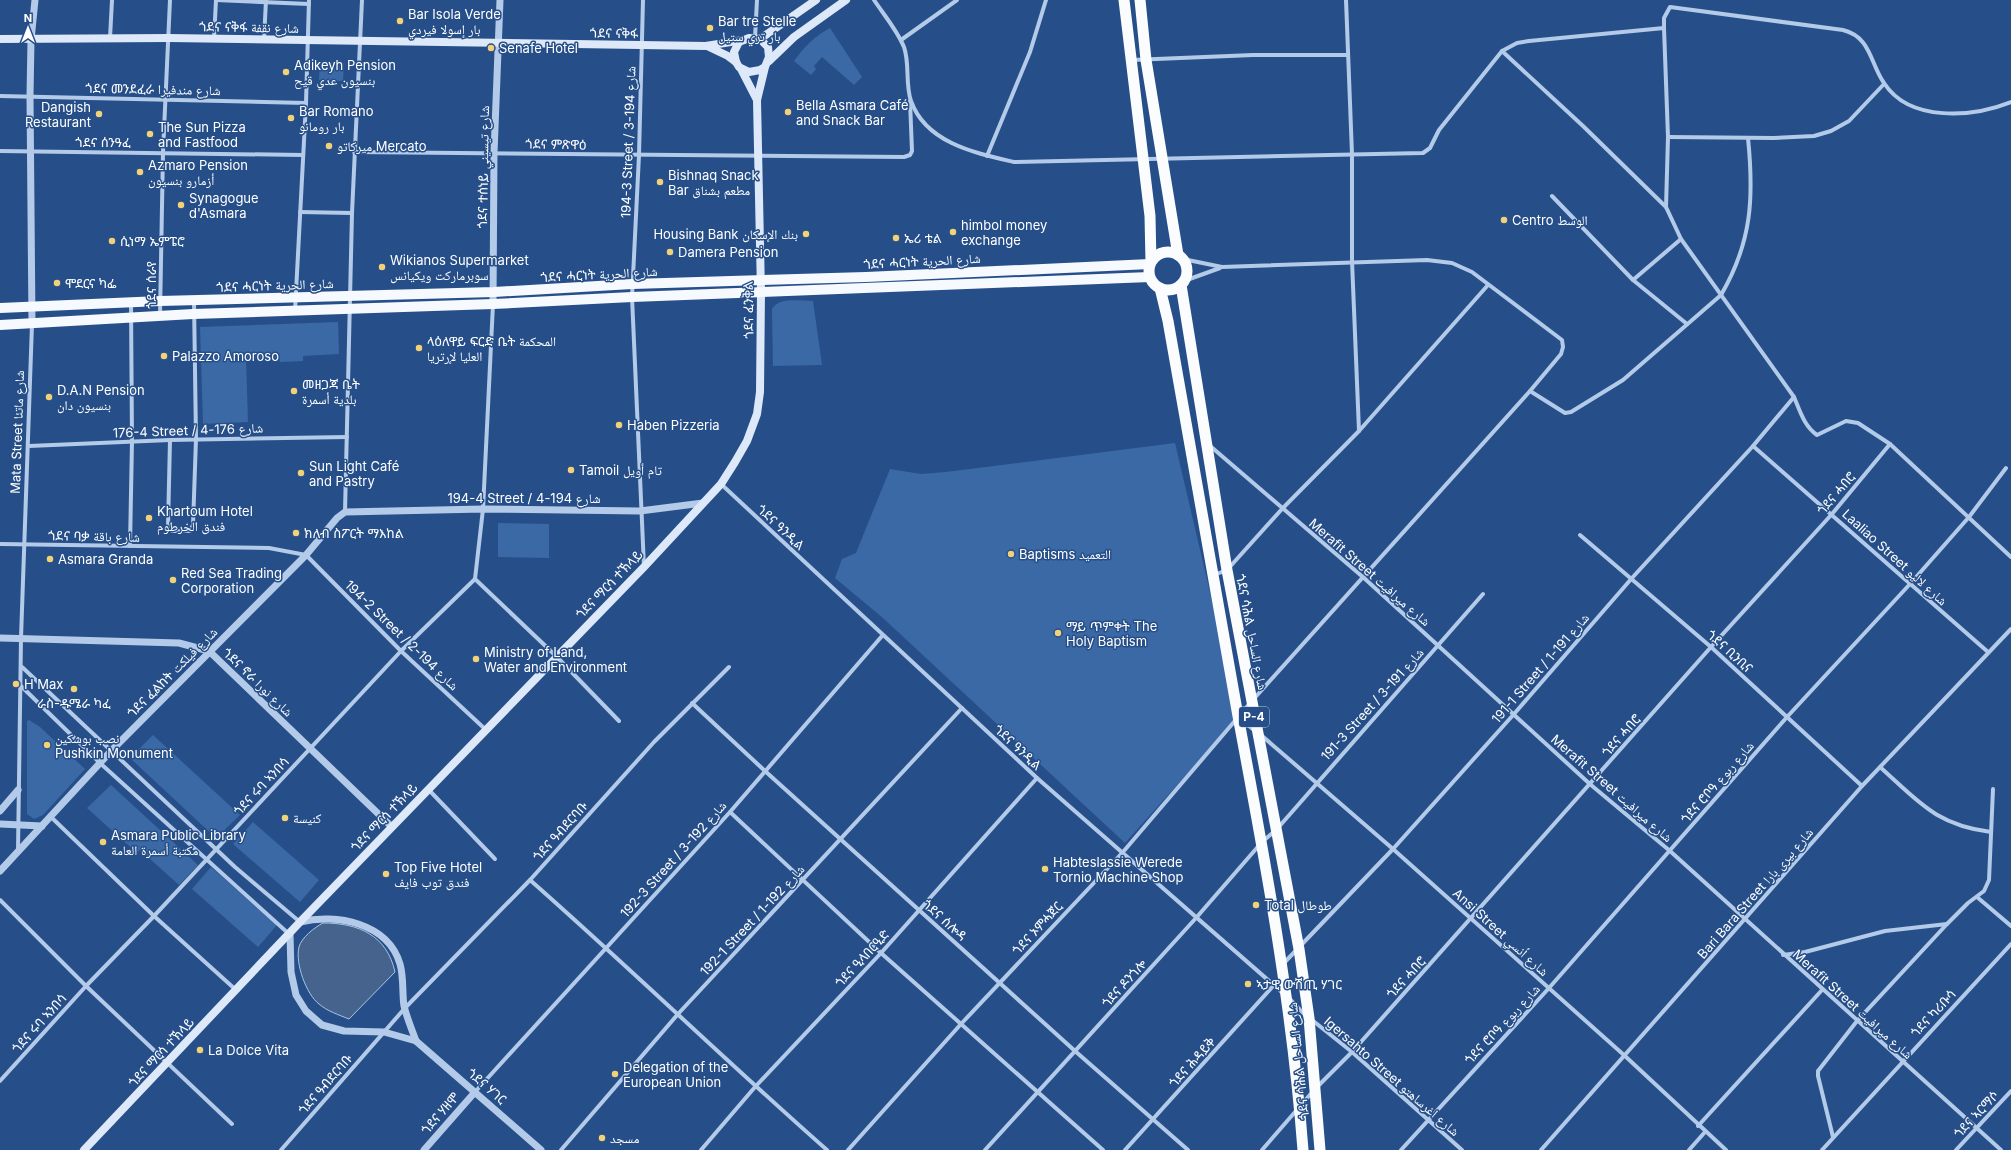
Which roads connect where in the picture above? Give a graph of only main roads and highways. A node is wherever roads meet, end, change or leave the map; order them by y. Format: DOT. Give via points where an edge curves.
graph roads {
  1 [pos="816,0"];
  2 [pos="846,0"];
  3 [pos="1124,0"];
  4 [pos="1140,0"];
  5 [pos="0,39"];
  6 [pos="744,39"];
  7 [pos="758,39"];
  8 [pos="498,43"];
  9 [pos="706,46"];
  10 [pos="766,64"];
  11 [pos="737,65"];
  12 [pos="757,100"];
  13 [pos="1180,257"];
  14 [pos="1151,263"];
  15 [pos="1150,277"];
  16 [pos="760,280"];
  17 [pos="1183,283"];
  18 [pos="1160,288"];
  19 [pos="761,293"];
  20 [pos="0,308"];
  21 [pos="0,324"];
  22 [pos="703,502"];
  23 [pos="84,1150"];
  24 [pos="1303,1150"];
  25 [pos="1320,1150"];
  1 -- 7 [label="main road"];
  2 -- 10 [label="main road" via="794,37"];
  3 -- 14 [label="highway" via="1150,216"];
  4 -- 13 [label="highway" via="1146,60"];
  5 -- 8 [label="main road, ጎደና ናቅፋ شارع نقفة" via="169,38"];
  6 -- 7 [label="main road"];
  6 -- 9 [label="main road, ጎደና ናቅፋ"];
  6 -- 11 [label="main road" via="734,52"];
  7 -- 10 [label="main road" via="768,47 770,57"];
  8 -- 9 [label="main road, ጎደና ናቅፋ"];
  9 -- 11 [label="main road, ጎደና ናቅፋ" via="728,56"];
  10 -- 11 [label="main road" via="755,72 749,72"];
  10 -- 12 [label="main road, ጎደና ፈንቅል"];
  11 -- 12 [label="main road, ጎደና ፈንቅል"];
  12 -- 16 [label="main road, ጎደና ፈንቅል"];
  13 -- 14 [label="highway" via="1166,252"];
  13 -- 17 [label="highway" via="1187,270"];
  14 -- 15 [label="highway"];
  14 -- 16 [label="main road, ጎደና ሓርነት شارع الحرية"];
  15 -- 18 [label="highway"];
  15 -- 19 [label="main road, ጎደና ሓርነት شارع الحرية"];
  16 -- 19 [label="main road, ጎደና ፈንቅል"];
  16 -- 20 [label="main road, ጎደና ሓርነት شارع الحرية" via="494,292"];
  17 -- 18 [label="highway" via="1173,289"];
  17 -- 25 [label="highway, ጎደና ሳሕል شارع الساحل / P-4" via="1227,570 1299,950 1309,1018"];
  18 -- 24 [label="highway, ጎደና ሳሕል شارع الساحل / P-4" via="1283,964"];
  19 -- 21 [label="main road, ጎደና ሓርነት شارع الحرية" via="193,314"];
  19 -- 22 [label="main road, ጎደና ፈንቅል" via="760,392 757,414 747,440 721,484"];
  22 -- 23 [label="main road, ጎደና ማርሳ ተኽላይ" via="644,567 485,729"];
}
